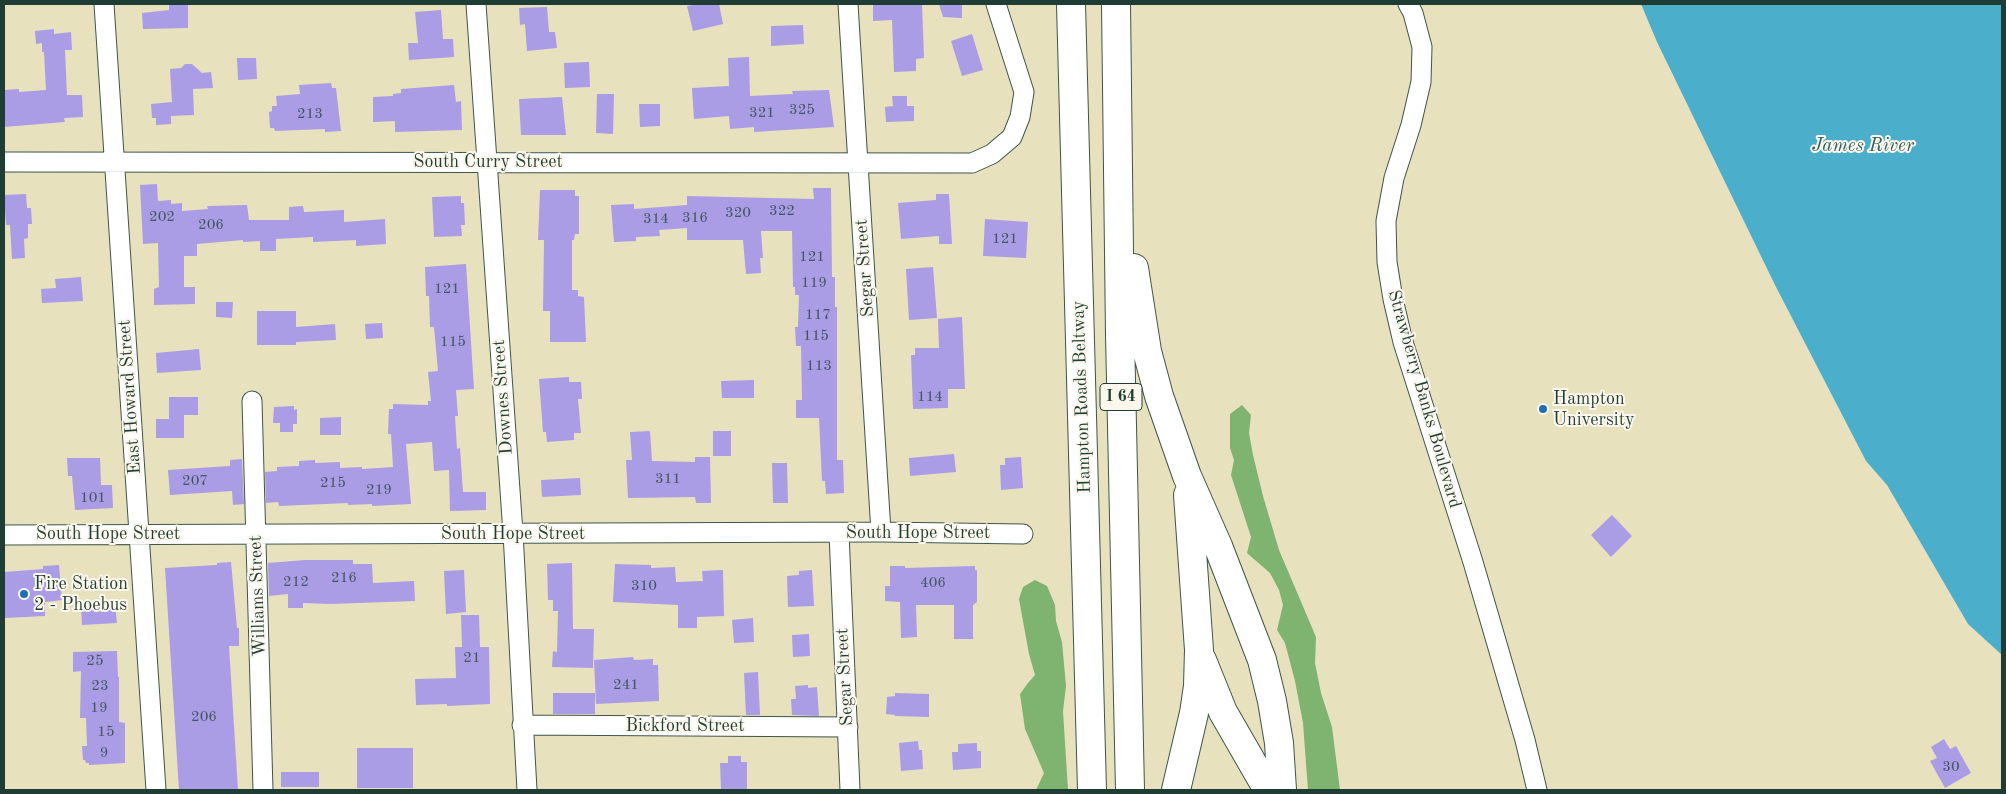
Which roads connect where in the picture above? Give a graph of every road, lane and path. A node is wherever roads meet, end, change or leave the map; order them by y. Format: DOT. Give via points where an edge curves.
graph roads {
  1 [pos="104,4"];
  2 [pos="476,4"];
  3 [pos="848,4"];
  4 [pos="996,4"];
  5 [pos="1070,4"];
  6 [pos="1116,4"];
  7 [pos="1408,4"];
  8 [pos="1119,145"];
  9 [pos="4,162"];
  10 [pos="115,162"];
  11 [pos="487,162"];
  12 [pos="859,163"];
  13 [pos="252,401"];
  14 [pos="1187,476"];
  15 [pos="881,532"];
  16 [pos="839,533"];
  17 [pos="139,534"];
  18 [pos="256,534"];
  19 [pos="512,534"];
  20 [pos="1023,534"];
  21 [pos="4,535"];
  22 [pos="1199,650"];
  23 [pos="522,725"];
  24 [pos="848,727"];
  25 [pos="156,790"];
  26 [pos="263,790"];
  27 [pos="527,790"];
  28 [pos="850,790"];
  29 [pos="1092,790"];
  30 [pos="1130,790"];
  31 [pos="1176,790"];
  32 [pos="1268,790"];
  33 [pos="1282,790"];
  34 [pos="1537,790"];
  1 -- 10 [label="street, East Howard Street"];
  2 -- 11 [label="street, Downes Street"];
  3 -- 12 [label="street, Segar Street"];
  4 -- 12 [label="street, South Curry Street" via="1024,92 1012,137 992,154 972,163"];
  5 -- 29 [label="highway, Hampton Roads Beltway / I 64"];
  6 -- 8 [label="highway, I 64"];
  7 -- 34 [label="street, Strawberry Banks Boulevard" via="1422,47 1421,82 1394,178 1386,221 1391,290 1403,342 1473,562"];
  8 -- 14 [label="highway" via="1147,351"];
  8 -- 30 [label="highway, I 64"];
  9 -- 10 [label="street, South Curry Street"];
  10 -- 11 [label="street, South Curry Street"];
  10 -- 17 [label="street, East Howard Street"];
  11 -- 12 [label="street, South Curry Street"];
  11 -- 19 [label="street, Downes Street"];
  12 -- 15 [label="street, Segar Street"];
  13 -- 18 [label="street, Williams Street"];
  14 -- 22 [label="highway"];
  14 -- 33 [label="highway" via="1262,660 1279,743"];
  15 -- 16 [label="street, South Hope Street"];
  15 -- 20 [label="street, South Hope Street"];
  16 -- 19 [label="street, South Hope Street"];
  16 -- 24 [label="street, Segar Street"];
  17 -- 18 [label="street, South Hope Street"];
  17 -- 21 [label="street, South Hope Street"];
  17 -- 25 [label="street, East Howard Street"];
  18 -- 19 [label="street, South Hope Street"];
  18 -- 26 [label="street, Williams Street"];
  19 -- 23 [label="street, Downes Street"];
  22 -- 31 [label="highway" via="1194,713"];
  22 -- 32 [label="highway" via="1223,712"];
  23 -- 24 [label="street, Bickford Street"];
  23 -- 27 [label="street, Downes Street"];
  24 -- 28 [label="street, Segar Street"];
}
